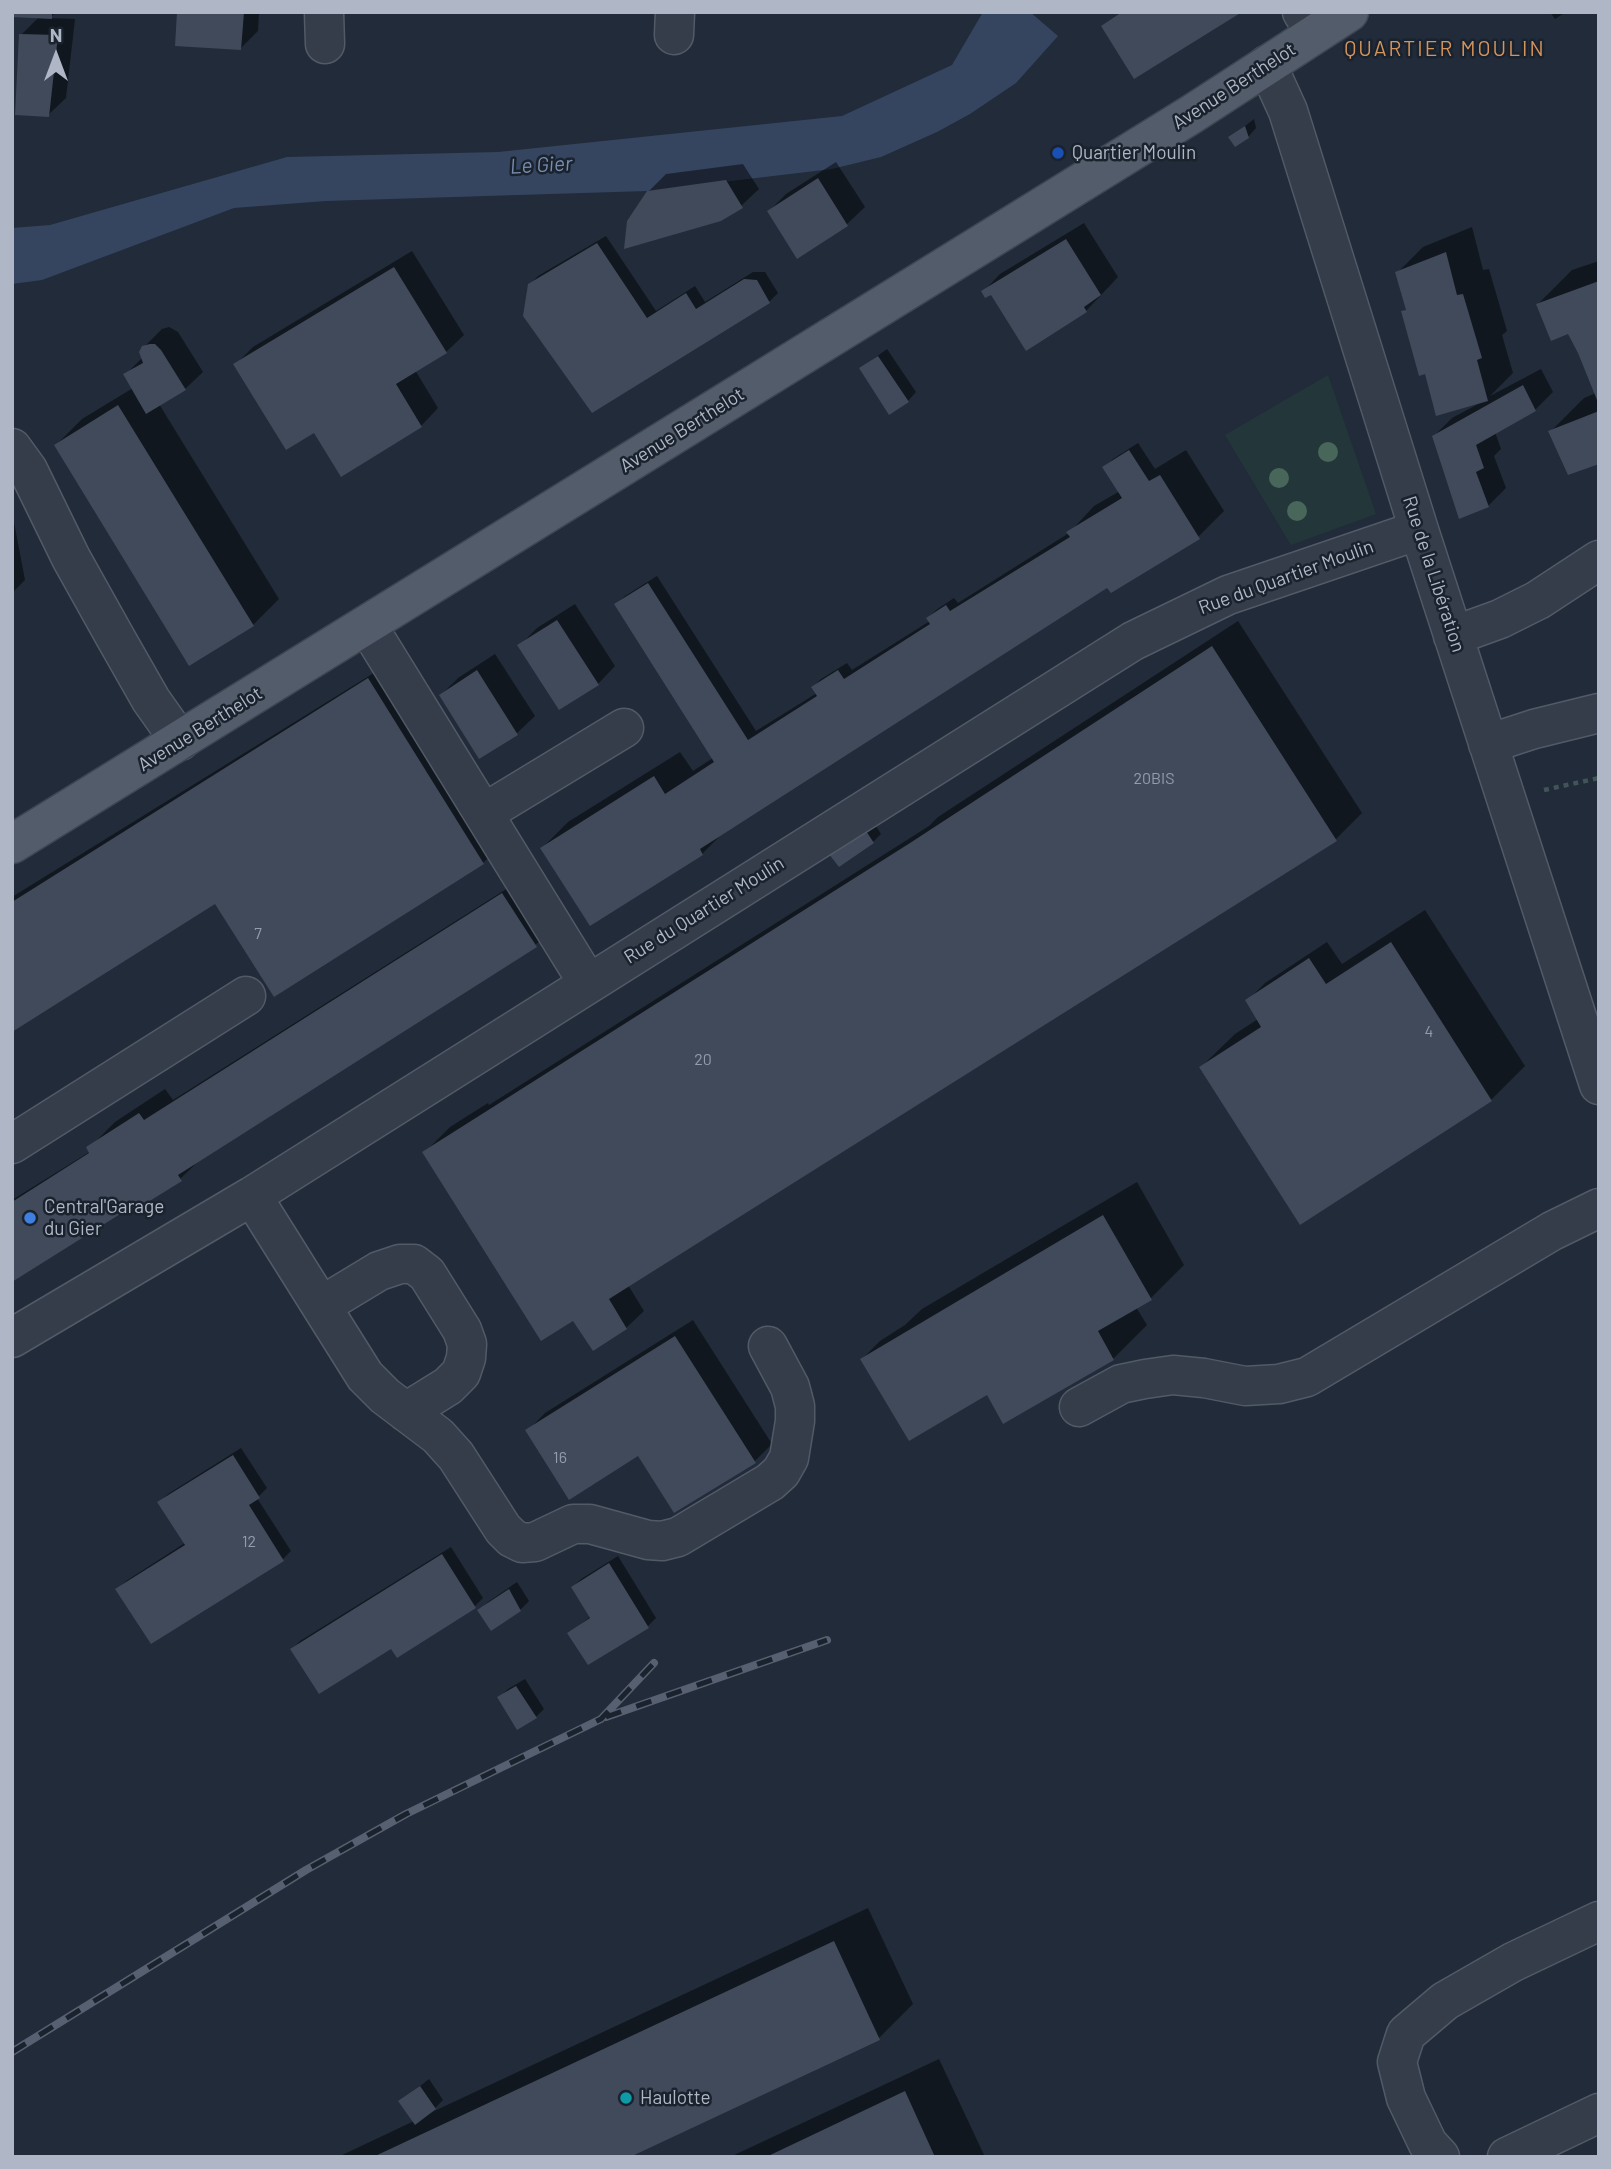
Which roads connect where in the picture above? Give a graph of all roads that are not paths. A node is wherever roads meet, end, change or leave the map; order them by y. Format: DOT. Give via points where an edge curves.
graph roads {
  1 [pos="1349,12"];
  2 [pos="1308,23"];
  3 [pos="1267,65"];
  4 [pos="12,448"];
  5 [pos="1419,530"];
  6 [pos="1599,560"];
  7 [pos="367,625"];
  8 [pos="1453,636"];
  9 [pos="1599,713"];
  10 [pos="624,728"];
  11 [pos="180,741"];
  12 [pos="1488,744"];
  13 [pos="484,813"];
  14 [pos="12,845"];
  15 [pos="588,983"];
  16 [pos="246,996"];
  17 [pos="1599,1085"];
  18 [pos="12,1144"];
  19 [pos="252,1196"];
  20 [pos="1599,1208"];
  21 [pos="321,1306"];
  22 [pos="12,1338"];
  23 [pos="768,1346"];
  24 [pos="1079,1407"];
  25 [pos="406,1412"];
  26 [pos="1599,1920"];
  27 [pos="1599,2113"];
  28 [pos="1440,2157"];
  29 [pos="1507,2157"];
  1 -- 2 [label="main road, Avenue Berthelot"];
  2 -- 3 [label="main road, Avenue Berthelot"];
  3 -- 5 [label="street, Rue de la Libération" via="1288,111"];
  3 -- 7 [label="main road, Avenue Berthelot"];
  4 -- 11 [label="street" via="28,470 120,646"];
  5 -- 8 [label="street, Rue de la Libération"];
  5 -- 15 [label="street, Rue du Quartier Moulin" via="1228,594 1133,640"];
  6 -- 8 [label="street" via="1538,600"];
  7 -- 11 [label="main road, Avenue Berthelot"];
  7 -- 13 [label="street"];
  8 -- 12 [label="street, Rue de la Libération"];
  9 -- 12 [label="street"];
  10 -- 13 [label="street"];
  11 -- 14 [label="main road, Avenue Berthelot"];
  12 -- 17 [label="street, Rue de la Libération"];
  13 -- 15 [label="street"];
  15 -- 19 [label="street, Rue du Quartier Moulin"];
  16 -- 18 [label="street"];
  19 -- 21 [label="street"];
  19 -- 22 [label="street, Rue du Quartier Moulin"];
  20 -- 24 [label="street" via="1552,1231 1307,1377 1245,1386 1173,1375 1121,1384"];
  21 -- 25 [label="street" via="365,1376"];
  21 -- 25 [label="street" via="400,1264 414,1264 427,1274 462,1330 466,1358 461,1373 448,1386"];
  23 -- 25 [label="street" via="795,1406 789,1458 771,1482 678,1537 662,1541 590,1524 573,1524 535,1542 512,1538 456,1455"];
  26 -- 28 [label="street" via="1445,2001 1406,2034 1397,2062 1406,2098 1428,2144"];
  27 -- 29 [label="street"];
}
